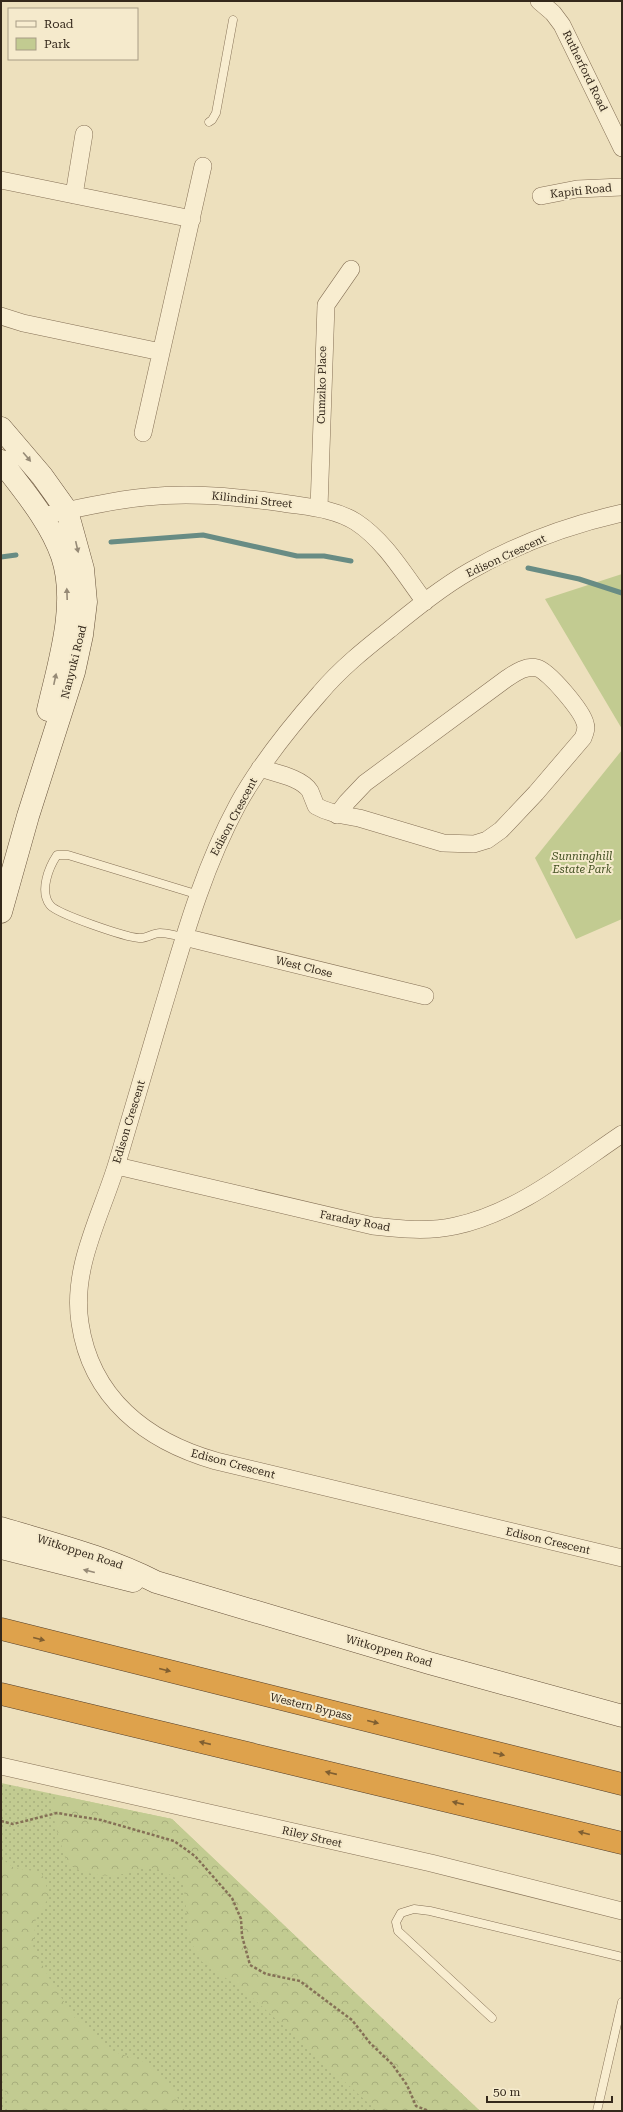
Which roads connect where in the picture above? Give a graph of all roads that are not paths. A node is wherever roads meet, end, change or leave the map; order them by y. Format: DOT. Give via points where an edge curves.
graph roads {
  1 [pos="539,1"];
  2 [pos="233,20"];
  3 [pos="209,122"];
  4 [pos="84,134"];
  5 [pos="622,148"];
  6 [pos="204,166"];
  7 [pos="1,180"];
  8 [pos="622,187"];
  9 [pos="74,195"];
  10 [pos="541,196"];
  11 [pos="192,219"];
  12 [pos="351,269"];
  13 [pos="1,316"];
  14 [pos="161,352"];
  15 [pos="1,428"];
  16 [pos="143,432"];
  17 [pos="1,461"];
  18 [pos="320,508"];
  19 [pos="67,511"];
  20 [pos="622,513"];
  21 [pos="42,516"];
  22 [pos="425,602"];
  23 [pos="260,768"];
  24 [pos="337,815"];
  25 [pos="8,864"];
  26 [pos="199,895"];
  27 [pos="1,912"];
  28 [pos="184,937"];
  29 [pos="425,996"];
  30 [pos="622,1134"];
  31 [pos="116,1166"];
  32 [pos="1,1528"];
  33 [pos="1,1548"];
  34 [pos="622,1556"];
  35 [pos="156,1582"];
  36 [pos="1,1629"];
  37 [pos="1,1694"];
  38 [pos="622,1716"];
  39 [pos="1,1766"];
  40 [pos="622,1784"];
  41 [pos="622,1843"];
  42 [pos="622,1911"];
  43 [pos="622,1956"];
  44 [pos="622,2002"];
  45 [pos="492,2018"];
  46 [pos="596,2111"];
  1 -- 5 [label="street, Rutherford Road" via="562,25"];
  2 -- 3 [label="lane" via="216,113"];
  4 -- 9 [label="street"];
  6 -- 11 [label="street"];
  7 -- 9 [label="street"];
  8 -- 10 [label="street, Kapiti Road" via="577,189"];
  9 -- 11 [label="street"];
  11 -- 14 [label="street"];
  12 -- 18 [label="street, Cumziko Place" via="331,295 325,312"];
  13 -- 14 [label="street"];
  14 -- 16 [label="street"];
  15 -- 19 [label="main road, Nanyuki Road, one-way" via="42,476"];
  17 -- 21 [label="main road, Nanyuki Road"];
  18 -- 19 [label="street, Kilindini Street" via="215,496 182,495 146,497"];
  18 -- 22 [label="street, Kilindini Street" via="354,521 368,531 385,548"];
  19 -- 21 [label="street, Kilindini Street"];
  19 -- 25 [label="main road, Nanyuki Road, one-way" via="85,584 82,635 74,672"];
  20 -- 22 [label="street, Edison Crescent" via="524,544 469,572"];
  25 -- 21 [label="main road, Nanyuki Road, one-way" via="19,813 46,717 67,614 62,556"];
  22 -- 23 [label="street, Edison Crescent" via="357,656 322,690"];
  23 -- 24 [label="street" via="294,780 310,791 316,806"];
  23 -- 26 [label="street, Edison Crescent" via="218,846"];
  24 -- 24 [label="street" via="359,818 443,843 474,844 487,840 536,794 583,738 586,733 585,722 576,707 543,670 522,670 506,679 365,784"];
  25 -- 27 [label="main road, Nanyuki Road"];
  26 -- 28 [label="street, Edison Crescent"];
  26 -- 28 [label="lane" via="68,855 57,855 47,876 46,897 50,905 62,912 139,938 159,933"];
  28 -- 29 [label="street, West Close"];
  28 -- 31 [label="street, Edison Crescent"];
  30 -- 31 [label="street, Faraday Road" via="547,1185 485,1218 454,1226 423,1229 373,1226"];
  31 -- 34 [label="street, Edison Crescent" via="93,1232 81,1276 78,1304 86,1349 96,1376 128,1417 169,1443 194,1454"];
  32 -- 35 [label="main road, Witkoppen Road" via="99,1557"];
  35 -- 33 [label="main road, Witkoppen Road, one-way" via="127,1580"];
  35 -- 38 [label="main road, Witkoppen Road" via="429,1663"];
  36 -- 40 [label="highway, Western Bypass, one-way"];
  41 -- 37 [label="highway, one-way"];
  39 -- 42 [label="street, Riley Street" via="423,1862"];
  43 -- 45 [label="lane" via="430,1911 414,1909 401,1913 396,1922 401,1933"];
  44 -- 46 [label="lane"];
}
